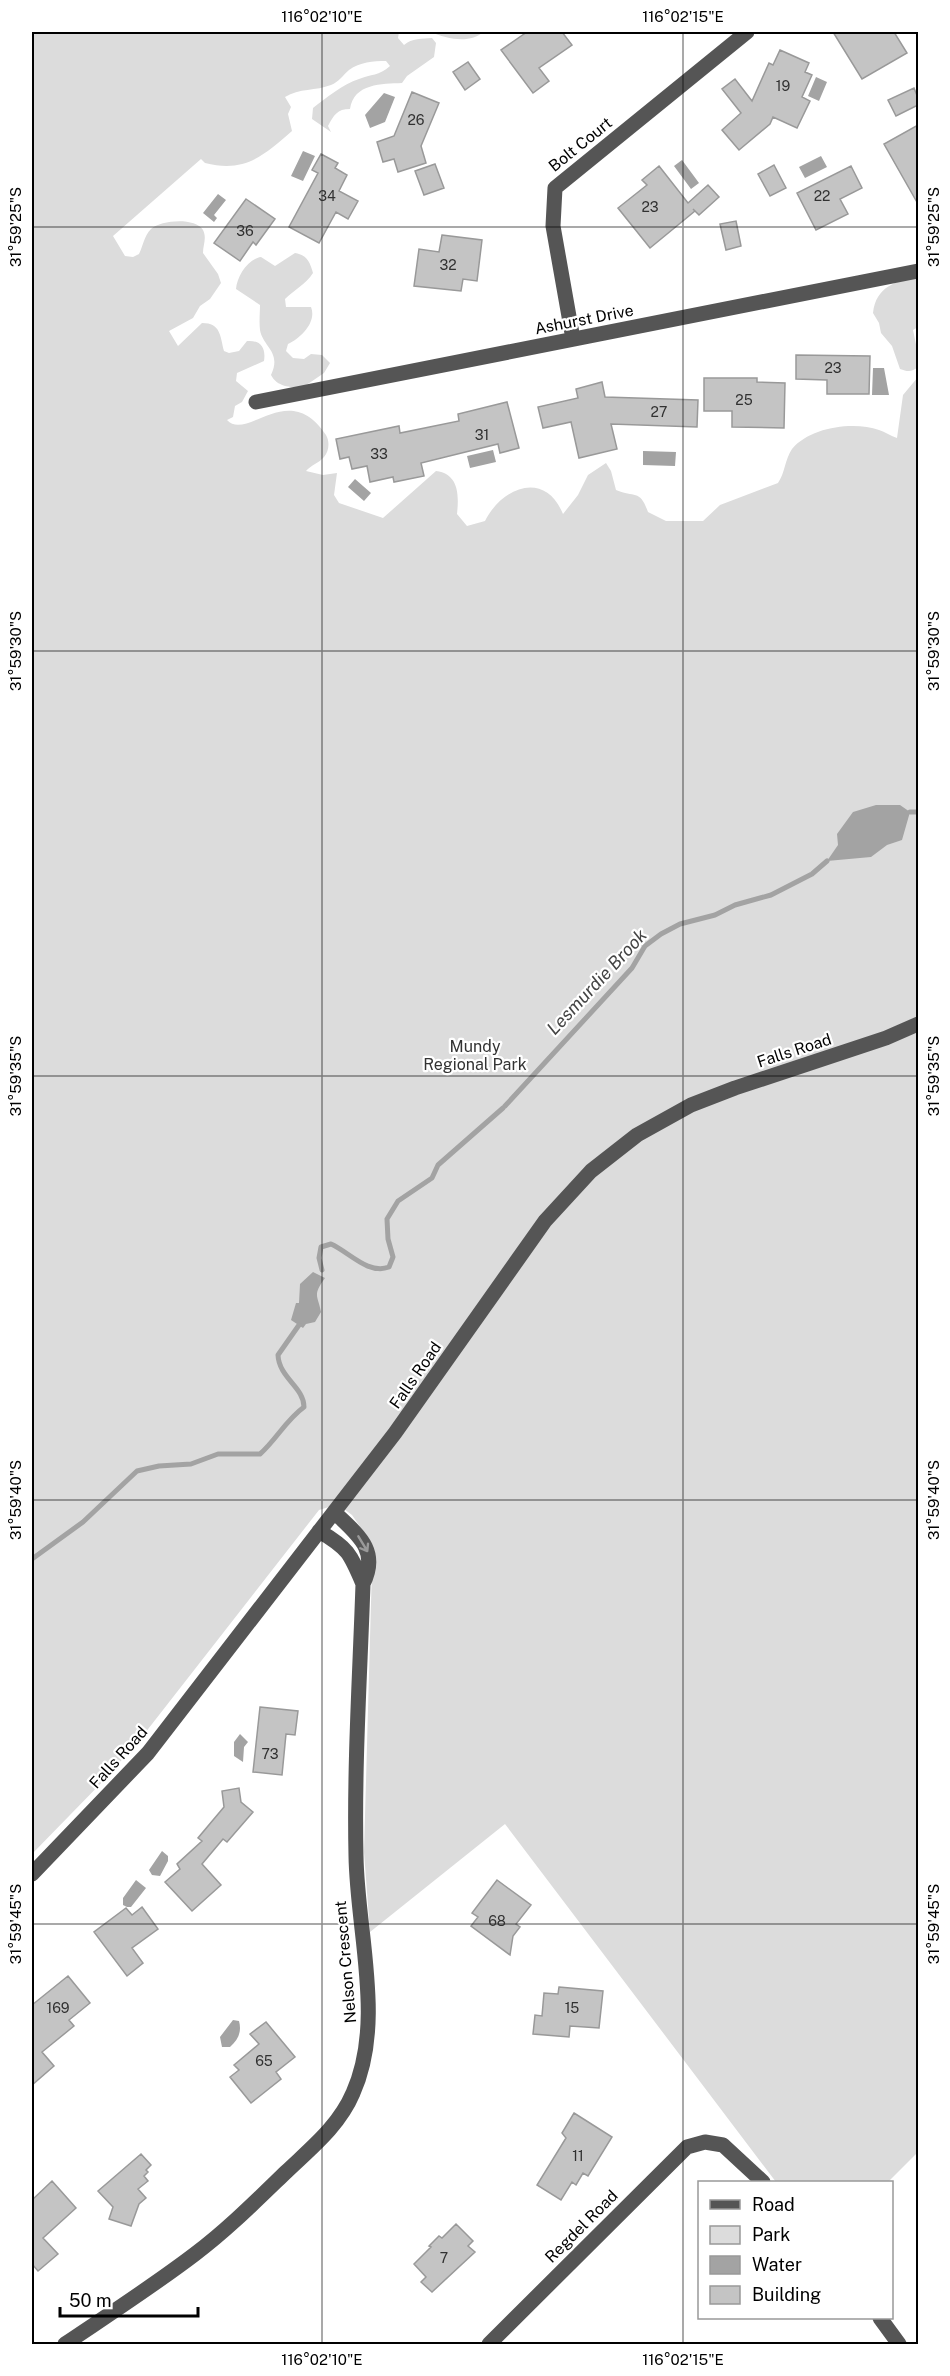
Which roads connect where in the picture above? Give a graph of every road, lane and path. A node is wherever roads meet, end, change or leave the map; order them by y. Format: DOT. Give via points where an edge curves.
graph roads {
  1 [pos="747,32"];
  2 [pos="918,271"];
  3 [pos="573,339"];
  4 [pos="256,402"];
  5 [pos="918,1024"];
  6 [pos="334,1512"];
  7 [pos="319,1531"];
  8 [pos="363,1584"];
  9 [pos="32,1874"];
  10 [pos="762,2181"];
  11 [pos="881,2319"];
  12 [pos="65,2344"];
  13 [pos="489,2344"];
  14 [pos="899,2344"];
  1 -- 3 [label="street, Bolt Court" via="555,188 553,226"];
  2 -- 3 [label="street, Ashurst Drive"];
  3 -- 4 [label="street, Ashurst Drive"];
  5 -- 6 [label="street, Falls Road" via="691,1105 646,1129 601,1162 545,1221 410,1413"];
  6 -- 7 [label="street, Falls Road"];
  6 -- 8 [label="street, Nelson Crescent, one-way" via="367,1548 369,1567"];
  7 -- 8 [label="street, Nelson Crescent" via="349,1552"];
  7 -- 9 [label="street, Falls Road" via="148,1753"];
  8 -- 12 [label="street, Nelson Crescent" via="356,1854 369,2016 358,2082 328,2132 231,2223 193,2256"];
  10 -- 13 [label="street, Regdel Road" via="723,2145 705,2142 687,2147"];
  11 -- 14 [label="street"];
}
